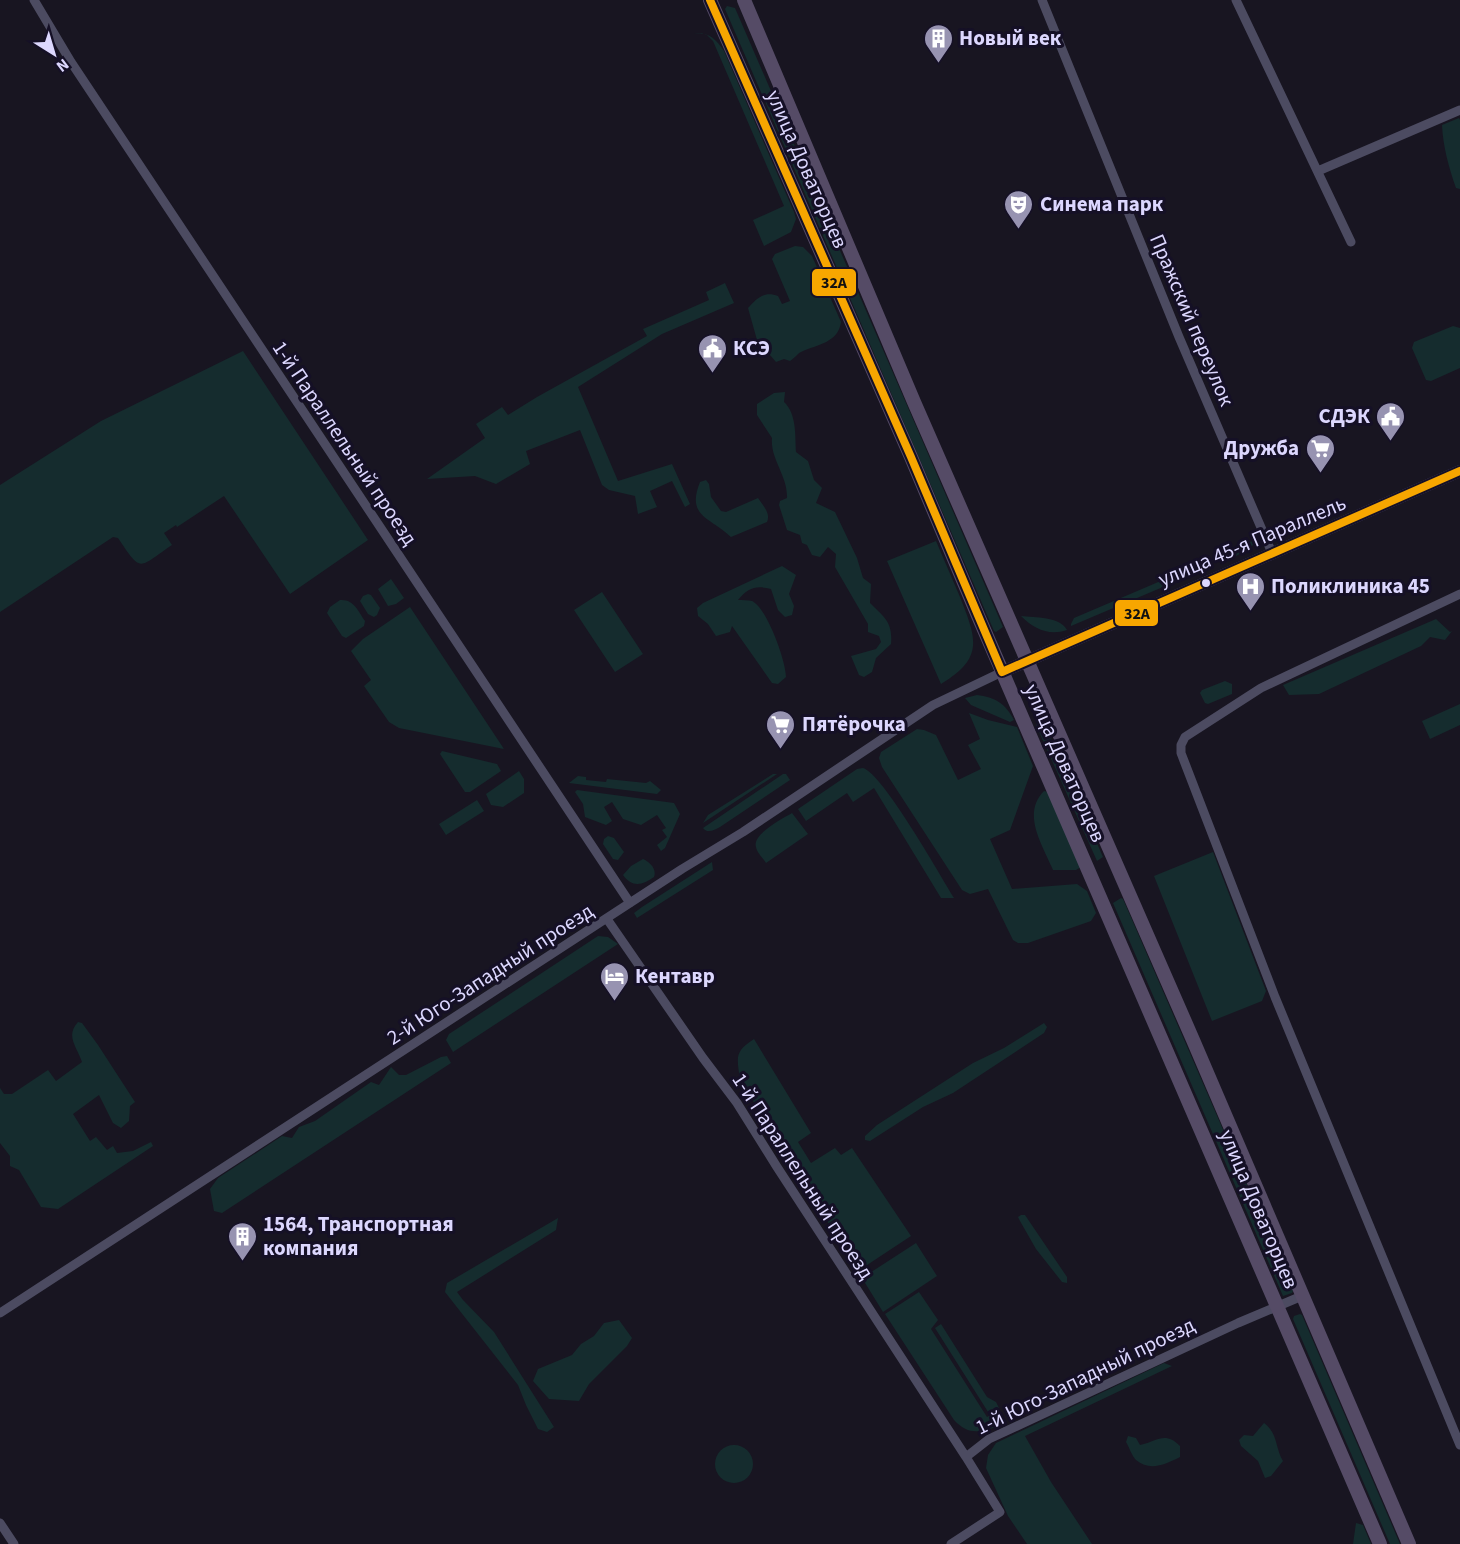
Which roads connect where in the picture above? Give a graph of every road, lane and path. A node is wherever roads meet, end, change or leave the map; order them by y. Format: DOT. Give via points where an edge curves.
graph roads {
  1 [pos="34,0"];
  2 [pos="710,0"];
  3 [pos="744,0"];
  4 [pos="1042,0"];
  5 [pos="1236,0"];
  6 [pos="1460,110"];
  7 [pos="1318,171"];
  8 [pos="1351,242"];
  9 [pos="1460,471"];
  10 [pos="1272,553"];
  11 [pos="1460,594"];
  12 [pos="1026,662"];
  13 [pos="1002,672"];
  14 [pos="630,903"];
  15 [pos="607,918"];
  16 [pos="1302,1296"];
  17 [pos="1278,1305"];
  18 [pos="0,1313"];
  19 [pos="1460,1445"];
  20 [pos="966,1456"];
  21 [pos="0,1523"];
  22 [pos="14,1544"];
  23 [pos="951,1544"];
  24 [pos="1380,1544"];
  25 [pos="1409,1544"];
  1 -- 14 [label="street, 1-й Параллельный проезд" via="71,62"];
  2 -- 13 [label="main road, улица Доваторцев"];
  3 -- 12 [label="main road, улица Доваторцев"];
  4 -- 10 [label="street, Пражский переулок"];
  5 -- 7 [label="street"];
  6 -- 7 [label="street"];
  7 -- 8 [label="street"];
  9 -- 10 [label="main road, улица 45-я Параллель"];
  10 -- 12 [label="main road, улица 45-я Параллель"];
  11 -- 19 [label="street" via="1261,688 1185,737 1181,753 1275,997"];
  12 -- 13 [label="main road, улица 45-я Параллель"];
  12 -- 16 [label="main road, улица Доваторцев"];
  13 -- 14 [label="street, 2-й Юго-Западный проезд" via="933,705"];
  13 -- 17 [label="main road, улица Доваторцев"];
  14 -- 15 [label="street, 2-й Юго-Западный проезд"];
  15 -- 18 [label="street, 2-й Юго-Западный проезд"];
  15 -- 20 [label="street, 1-й Параллельный проезд" via="737,1103"];
  16 -- 17 [label="street, 1-й Юго-Западный проезд"];
  16 -- 25 [label="main road, улица Доваторцев"];
  17 -- 20 [label="street, 1-й Юго-Западный проезд" via="1014,1426"];
  17 -- 24 [label="main road, улица Доваторцев"];
  20 -- 23 [label="street, 1-й Юго-Западный проезд" via="1000,1512"];
  21 -- 22 [label="street"];
}
